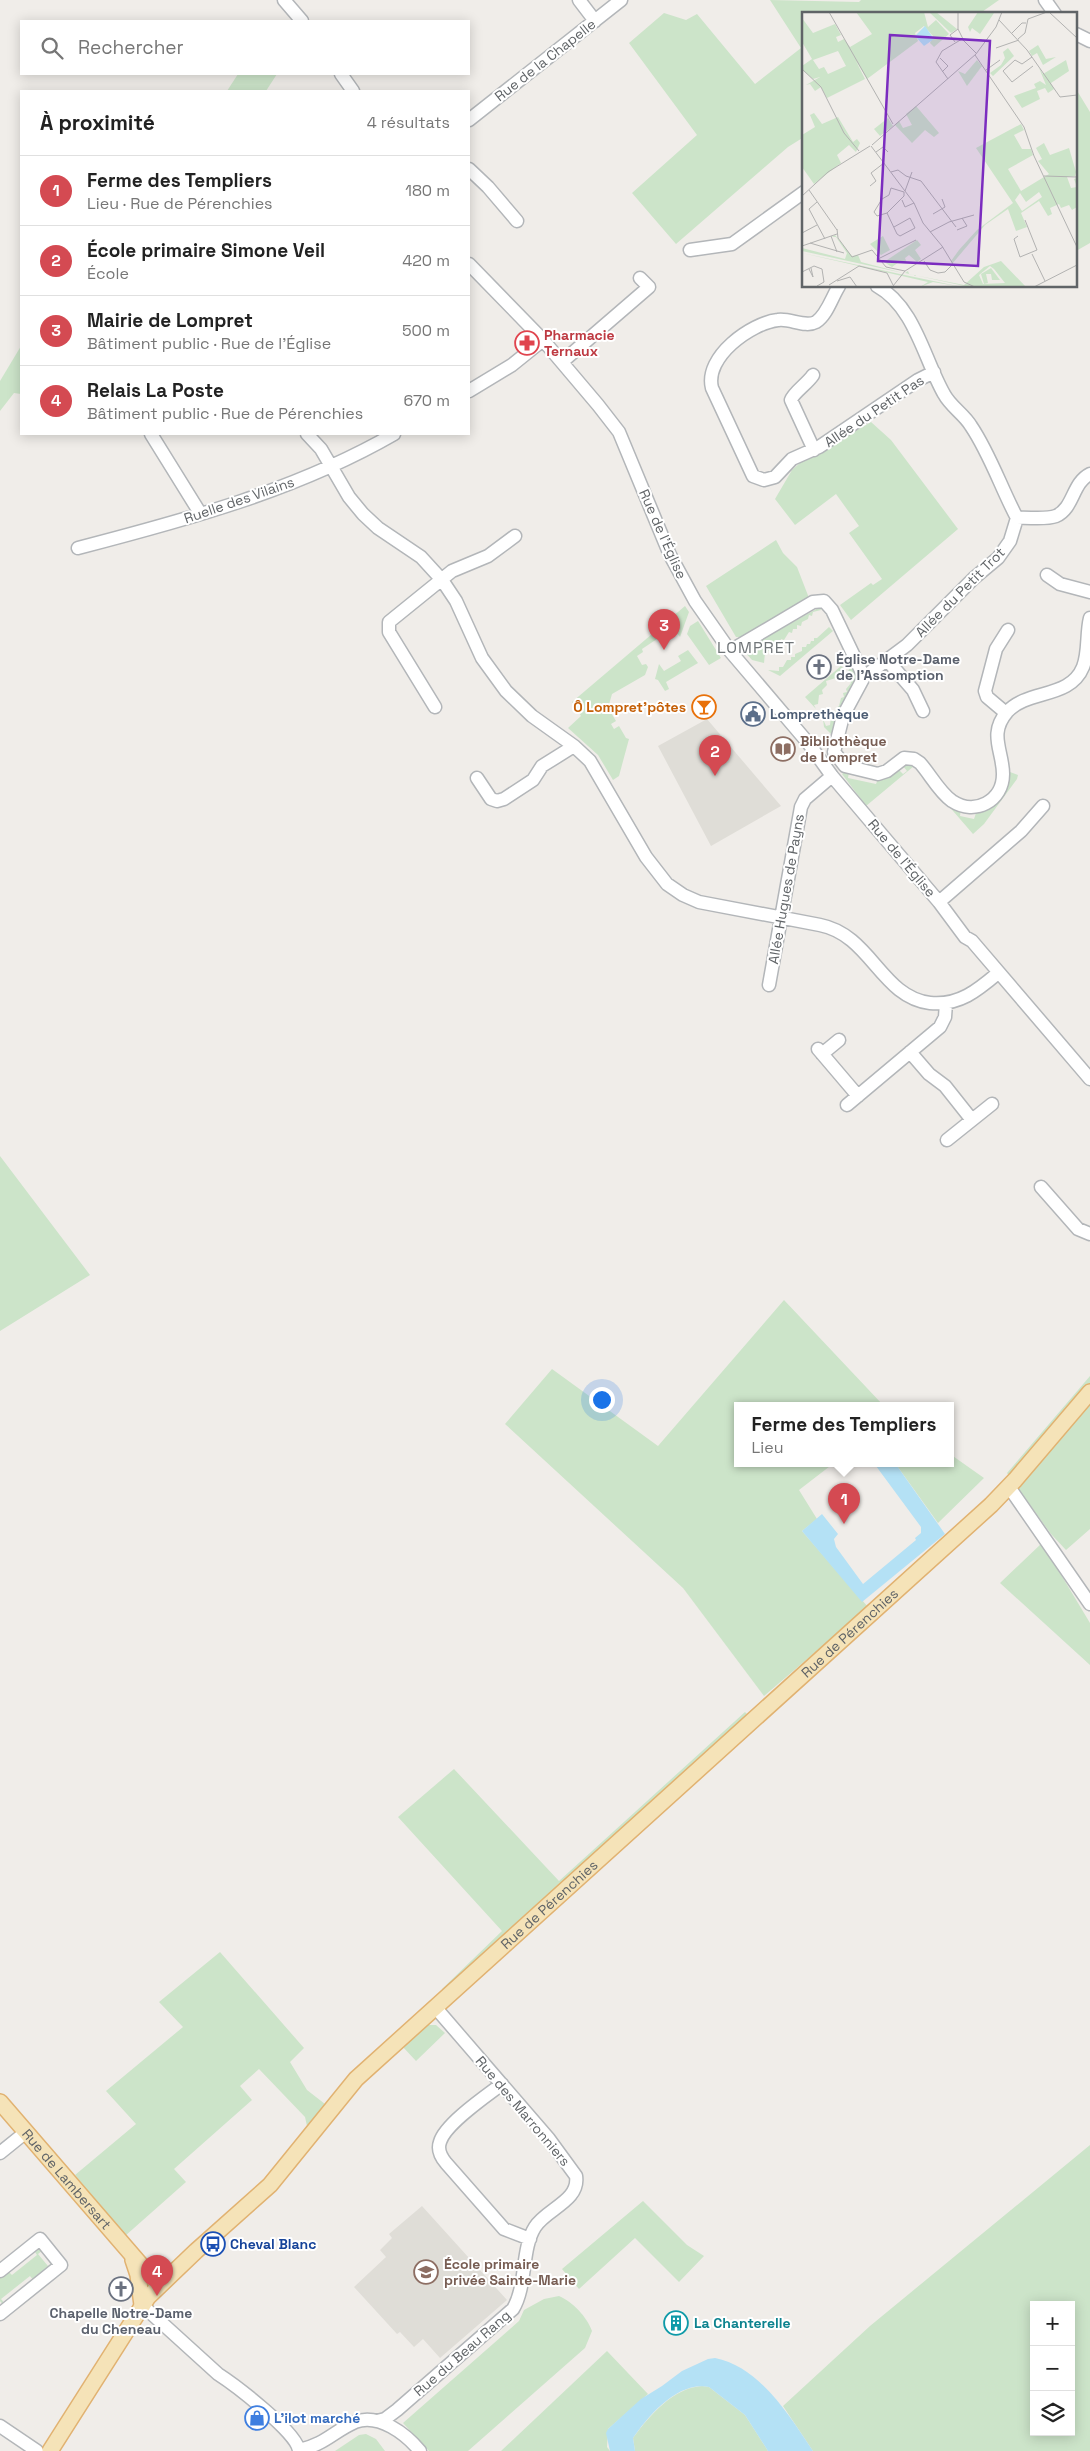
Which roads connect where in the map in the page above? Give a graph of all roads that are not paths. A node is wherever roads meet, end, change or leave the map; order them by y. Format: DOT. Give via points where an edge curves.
graph roads {
  1 [pos="284,0"];
  2 [pos="579,0"];
  3 [pos="621,0"];
  4 [pos="1045,0"];
  5 [pos="1054,12"];
  6 [pos="301,20"];
  7 [pos="595,21"];
  8 [pos="1078,35"];
  9 [pos="1090,41"];
  10 [pos="342,75"];
  11 [pos="352,90"];
  12 [pos="470,119"];
  13 [pos="470,170"];
  14 [pos="802,193"];
  15 [pos="517,222"];
  16 [pos="690,250"];
  17 [pos="470,265"];
  18 [pos="640,278"];
  19 [pos="838,288"];
  20 [pos="881,288"];
  21 [pos="543,340"];
  22 [pos="562,362"];
  23 [pos="934,372"];
  24 [pos="813,375"];
  25 [pos="470,389"];
  26 [pos="152,435"];
  27 [pos="308,435"];
  28 [pos="392,435"];
  29 [pos="814,450"];
  30 [pos="331,466"];
  31 [pos="1090,474"];
  32 [pos="200,513"];
  33 [pos="1017,518"];
  34 [pos="515,536"];
  35 [pos="78,548"];
  36 [pos="1047,575"];
  37 [pos="442,580"];
  38 [pos="1090,592"];
  39 [pos="1090,618"];
  40 [pos="1008,630"];
  41 [pos="730,651"];
  42 [pos="888,660"];
  43 [pos="864,677"];
  44 [pos="435,707"];
  45 [pos="923,711"];
  46 [pos="1006,713"];
  47 [pos="574,746"];
  48 [pos="842,764"];
  49 [pos="831,775"];
  50 [pos="477,778"];
  51 [pos="1043,806"];
  52 [pos="939,902"];
  53 [pos="781,917"];
  54 [pos="998,972"];
  55 [pos="769,985"];
  56 [pos="946,1003"];
  57 [pos="839,1040"];
  58 [pos="910,1052"];
  59 [pos="1085,1064"];
  60 [pos="1090,1080"];
  61 [pos="858,1096"];
  62 [pos="992,1104"];
  63 [pos="847,1105"];
  64 [pos="972,1120"];
  65 [pos="947,1140"];
  66 [pos="1042,1187"];
  67 [pos="1090,1234"];
  68 [pos="1090,1392"];
  69 [pos="1009,1487"];
  70 [pos="1090,1604"];
  71 [pos="435,2007"];
  72 [pos="502,2084"];
  73 [pos="0,2102"];
  74 [pos="26,2132"];
  75 [pos="0,2153"];
  76 [pos="530,2240"];
  77 [pos="132,2258"];
  78 [pos="0,2271"];
  79 [pos="159,2286"];
  80 [pos="142,2305"];
  81 [pos="0,2314"];
  82 [pos="377,2421"];
  83 [pos="0,2426"];
  84 [pos="37,2451"];
  85 [pos="50,2451"];
  86 [pos="299,2451"];
  87 [pos="420,2451"];
  1 -- 6 [label="street"];
  2 -- 7 [label="street"];
  3 -- 7 [label="street, Rue de la Chapelle"];
  4 -- 5 [label="street"];
  7 -- 12 [label="street, Rue de la Chapelle"];
  8 -- 9 [label="street"];
  10 -- 11 [label="street"];
  13 -- 15 [label="street"];
  14 -- 16 [label="street" via="732,244"];
  17 -- 21 [label="street, Rue de l'Église"];
  18 -- 22 [label="street" via="649,287"];
  19 -- 29 [label="street, Allée du Petit Pas" via="818,320 807,324 776,320 759,325 722,352 711,375 714,394 753,476 771,479 792,459"];
  20 -- 23 [label="street, Allée du Petit Pas" via="897,302 926,351"];
  21 -- 22 [label="street, Rue de l'Église"];
  21 -- 25 [label="street" via="512,365"];
  22 -- 41 [label="street, Rue de l'Église" via="619,432 670,555 695,601"];
  23 -- 29 [label="street, Allée du Petit Pas"];
  23 -- 33 [label="street, Allée du Petit Pas" via="948,401 972,427"];
  24 -- 29 [label="street, Allée du Petit Pas" via="792,400"];
  26 -- 32 [label="street"];
  27 -- 30 [label="street"];
  28 -- 30 [label="street, Ruelle des Vilains"];
  30 -- 32 [label="street, Ruelle des Vilains"];
  30 -- 37 [label="street" via="363,514 421,557"];
  31 -- 33 [label="street" via="1082,479 1057,516"];
  32 -- 35 [label="street, Ruelle des Vilains"];
  33 -- 42 [label="street, Allée du Petit Trot" via="1008,545 998,558"];
  34 -- 37 [label="street" via="488,556 458,568"];
  36 -- 38 [label="street" via="1060,584"];
  37 -- 44 [label="street" via="392,618 388,628"];
  37 -- 47 [label="street" via="482,658 501,685 532,716"];
  39 -- 46 [label="street" via="1085,659 1078,676 1068,685 1019,703"];
  40 -- 46 [label="street" via="996,649 985,691 987,698"];
  41 -- 43 [label="street" via="824,600 830,605"];
  41 -- 49 [label="street, Rue de l'Église" via="809,744"];
  42 -- 43 [label="street, Allée du Petit Trot"];
  42 -- 45 [label="street" via="912,690"];
  43 -- 48 [label="street, Allée du Petit Trot" via="843,716 834,743 834,752"];
  46 -- 48 [label="street" via="997,738 1002,780 994,798 981,807 950,800 914,759 900,760 878,774"];
  47 -- 50 [label="street" via="542,766 533,780 501,800 491,799"];
  47 -- 53 [label="street" via="594,767 646,857 671,888 699,902"];
  48 -- 49 [label="street"];
  49 -- 52 [label="street, Rue de l'Église"];
  49 -- 53 [label="street, Allée Hugues de Payns" via="803,802"];
  51 -- 52 [label="street" via="1021,831"];
  52 -- 54 [label="street, Rue de l'Église" via="965,937"];
  53 -- 55 [label="street, Allée Hugues de Payns"];
  53 -- 56 [label="street" via="838,930 861,947 902,993 922,1001"];
  54 -- 56 [label="street" via="974,993"];
  54 -- 59 [label="street, Rue de l'Église"];
  56 -- 58 [label="street" via="942,1024"];
  57 -- 61 [label="street" via="820,1052"];
  58 -- 61 [label="street"];
  58 -- 64 [label="street" via="929,1074 945,1086"];
  59 -- 60 [label="street, Rue de l'Église"];
  61 -- 63 [label="street"];
  62 -- 64 [label="street"];
  64 -- 65 [label="street"];
  66 -- 67 [label="street" via="1078,1229"];
  68 -- 69 [label="main road, Rue de Pérenchies"];
  69 -- 70 [label="street"];
  69 -- 71 [label="main road, Rue de Pérenchies"];
  71 -- 72 [label="street, Rue des Marronniers"];
  71 -- 79 [label="main road, Rue de Pérenchies" via="347,2089 270,2185"];
  72 -- 76 [label="street, Rue des Marronniers" via="549,2139 577,2179 575,2191 537,2224"];
  72 -- 76 [label="street" via="444,2133 439,2151 504,2229"];
  73 -- 74 [label="main road, Rue de Lambersart"];
  74 -- 75 [label="street"];
  74 -- 77 [label="main road, Rue de Lambersart"];
  76 -- 82 [label="street, Rue du Beau Rang" via="519,2296 513,2309 398,2410"];
  77 -- 79 [label="main road, Rue de Lambersart"];
  77 -- 80 [label="main road, Rue de Lambersart"];
  78 -- 81 [label="street" via="40,2239 61,2265"];
  79 -- 80 [label="main road, Rue de Pérenchies"];
  80 -- 85 [label="main road, Rue de Pérenchies"];
  80 -- 86 [label="street" via="293,2437"];
  82 -- 86 [label="street" via="355,2422 320,2444"];
  82 -- 87 [label="street" via="396,2430"];
  83 -- 84 [label="street"];
}
